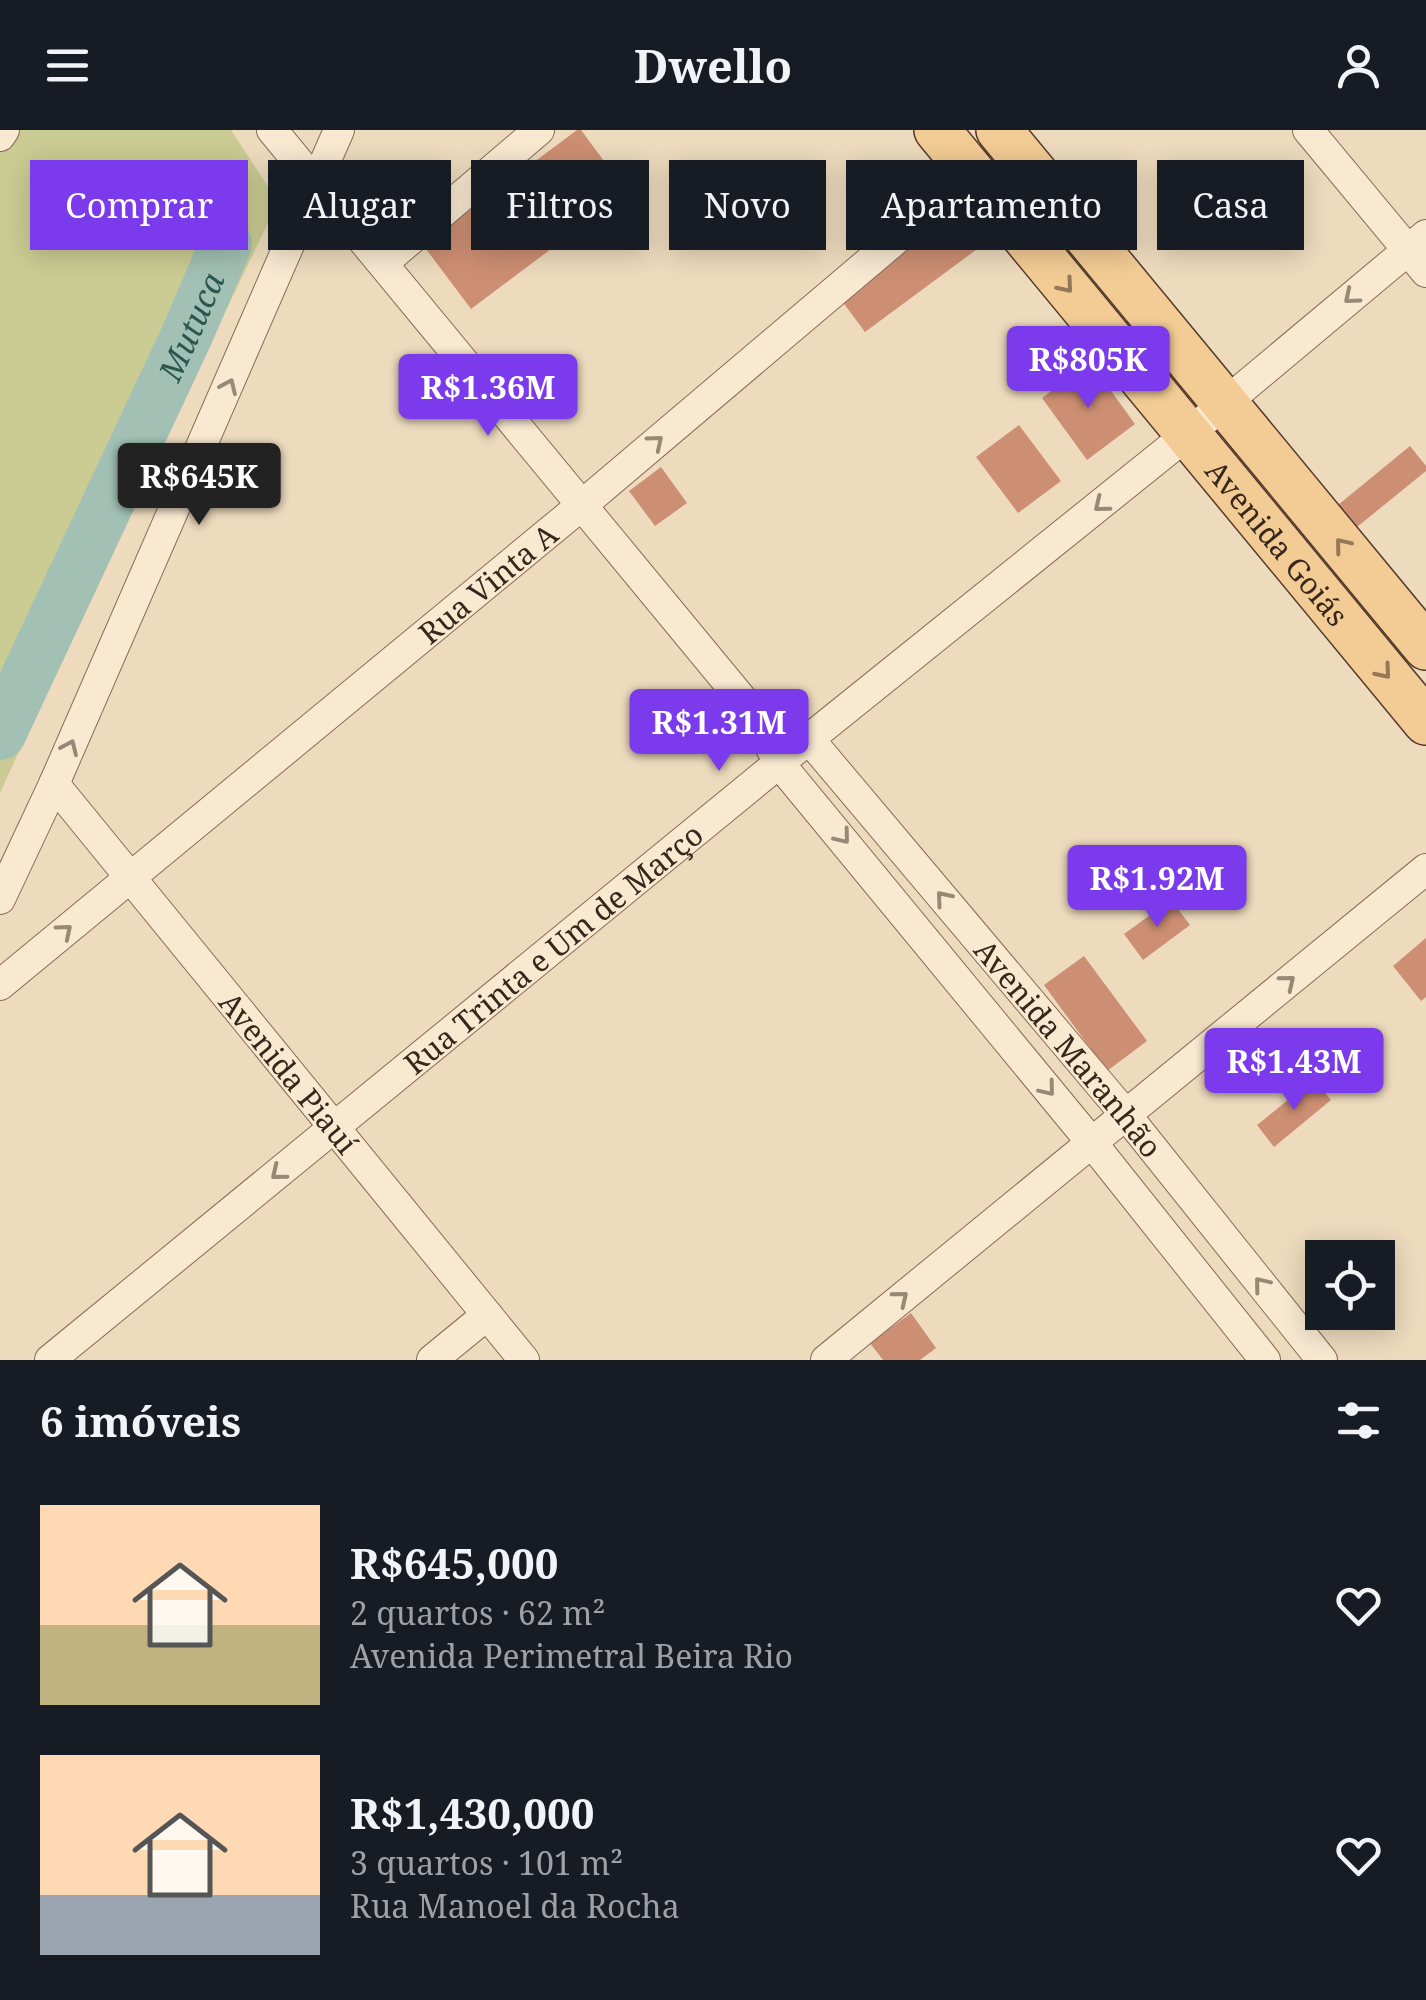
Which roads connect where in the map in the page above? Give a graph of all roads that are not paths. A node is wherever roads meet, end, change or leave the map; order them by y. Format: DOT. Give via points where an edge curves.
graph roads {
  1 [pos="4,130"];
  2 [pos="272,130"];
  3 [pos="339,130"];
  4 [pos="539,130"];
  5 [pos="937,130"];
  6 [pos="999,130"];
  7 [pos="1308,130"];
  8 [pos="0,136"];
  9 [pos="298,160"];
  10 [pos="327,160"];
  11 [pos="962,160"];
  12 [pos="289,250"];
  13 [pos="372,250"];
  14 [pos="883,250"];
  15 [pos="1036,250"];
  16 [pos="1420,252"];
  17 [pos="383,263"];
  18 [pos="1225,404"];
  19 [pos="1188,434"];
  20 [pos="582,505"];
  21 [pos="1426,648"];
  22 [pos="750,709"];
  23 [pos="1426,722"];
  24 [pos="809,739"];
  25 [pos="779,763"];
  26 [pos="54,784"];
  27 [pos="1426,869"];
  28 [pos="130,878"];
  29 [pos="0,900"];
  30 [pos="0,985"];
  31 [pos="1126,1114"];
  32 [pos="334,1128"];
  33 [pos="1092,1143"];
  34 [pos="487,1315"];
  35 [pos="50,1360"];
  36 [pos="432,1360"];
  37 [pos="524,1360"];
  38 [pos="826,1360"];
  39 [pos="1265,1360"];
  40 [pos="1322,1360"];
  1 -- 8 [label="street"];
  2 -- 9 [label="street"];
  3 -- 10 [label="street"];
  4 -- 17 [label="street"];
  5 -- 11 [label="main road, Avenida Goiás"];
  6 -- 18 [label="main road, Avenida Goiás"];
  7 -- 16 [label="street"];
  26 -- 12 [label="street, one-way"];
  13 -- 17 [label="street"];
  20 -- 14 [label="street, Rua Vinta A, one-way"];
  15 -- 19 [label="main road, Avenida Goiás, one-way"];
  16 -- 18 [label="street, Rua Trinta e Um de Março, one-way"];
  17 -- 20 [label="street"];
  18 -- 19 [label="street, Rua Trinta e Um de Março"];
  21 -- 18 [label="main road, Avenida Goiás, one-way"];
  19 -- 23 [label="main road, Avenida Goiás, one-way"];
  19 -- 24 [label="street, Rua Trinta e Um de Março, one-way"];
  20 -- 22 [label="street"];
  20 -- 28 [label="street, Rua Vinta A"];
  22 -- 24 [label="street"];
  22 -- 25 [label="street, Avenida Maranhão"];
  24 -- 25 [label="street, Rua Trinta e Um de Março"];
  31 -- 24 [label="street, Avenida Maranhão, one-way"];
  25 -- 32 [label="street, Rua Trinta e Um de Março"];
  25 -- 33 [label="street, Avenida Maranhão, one-way"];
  26 -- 28 [label="street, Avenida Piauí"];
  26 -- 29 [label="street"];
  31 -- 27 [label="street, one-way"];
  30 -- 28 [label="street, Rua Vinta A, one-way"];
  28 -- 32 [label="street, Avenida Piauí"];
  31 -- 33 [label="street"];
  40 -- 31 [label="street, Avenida Maranhão, one-way"];
  32 -- 34 [label="street, Avenida Piauí"];
  32 -- 35 [label="street, Rua Trinta e Um de Março, one-way"];
  38 -- 33 [label="street, one-way"];
  33 -- 39 [label="street, Avenida Maranhão"];
  34 -- 36 [label="street"];
  34 -- 37 [label="street, Avenida Piauí"];
}
